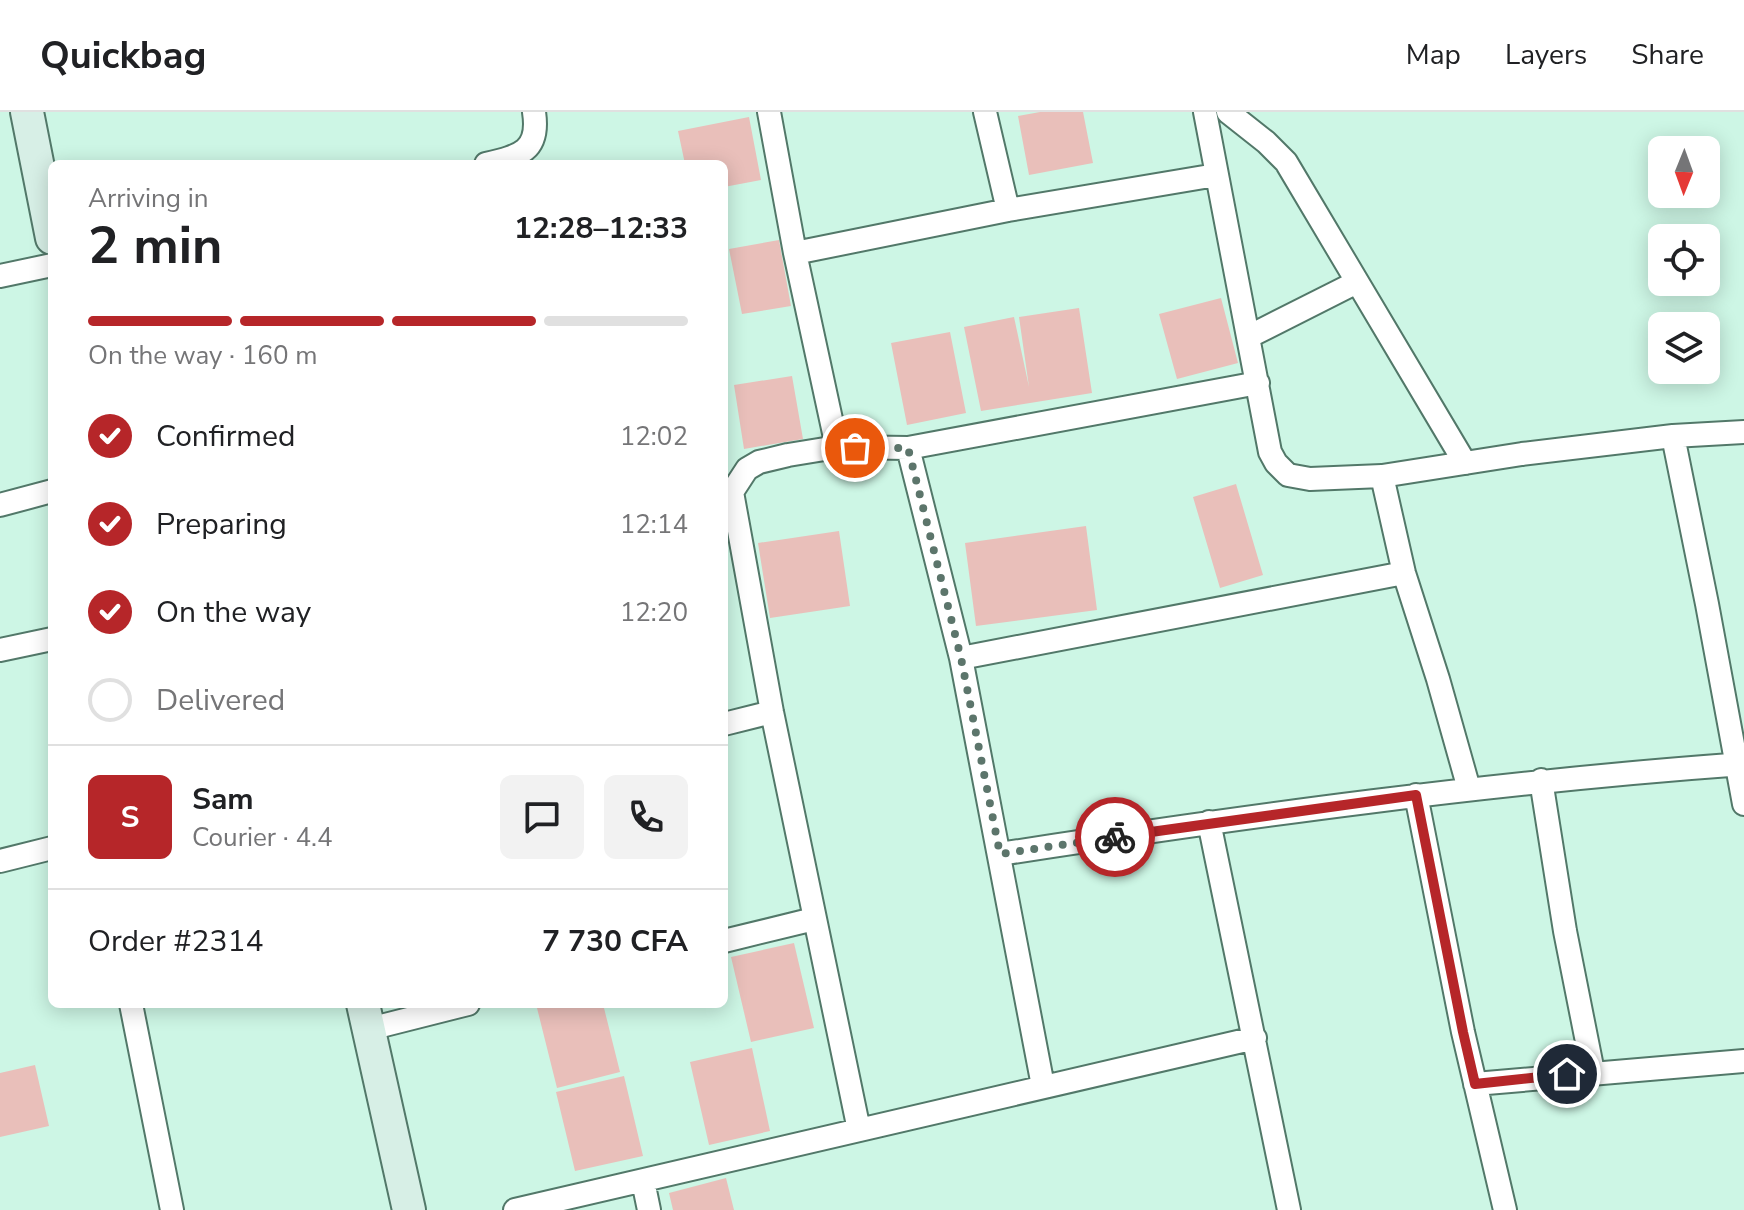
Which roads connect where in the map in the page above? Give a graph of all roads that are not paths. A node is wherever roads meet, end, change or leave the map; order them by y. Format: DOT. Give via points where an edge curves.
graph roads {
  1 [pos="27,112"];
  2 [pos="534,112"];
  3 [pos="769,112"];
  4 [pos="985,112"];
  5 [pos="1205,112"];
  6 [pos="1228,112"];
  7 [pos="500,160"];
  8 [pos="1216,175"];
  9 [pos="1008,210"];
  10 [pos="48,218"];
  11 [pos="795,253"];
  12 [pos="48,266"];
  13 [pos="0,276"];
  14 [pos="1357,282"];
  15 [pos="1248,337"];
  16 [pos="1258,383"];
  17 [pos="1744,432"];
  18 [pos="1673,436"];
  19 [pos="837,447"];
  20 [pos="908,448"];
  21 [pos="1465,463"];
  22 [pos="1382,476"];
  23 [pos="48,492"];
  24 [pos="728,494"];
  25 [pos="0,505"];
  26 [pos="1404,573"];
  27 [pos="48,640"];
  28 [pos="0,650"];
  29 [pos="961,658"];
  30 [pos="772,712"];
  31 [pos="728,723"];
  32 [pos="1740,764"];
  33 [pos="1541,780"];
  34 [pos="1469,789"];
  35 [pos="1416,795"];
  36 [pos="1744,804"];
  37 [pos="1209,822"];
  38 [pos="48,849"];
  39 [pos="1000,854"];
  40 [pos="0,861"];
  41 [pos="814,919"];
  42 [pos="728,940"];
  43 [pos="132,1008"];
  44 [pos="434,1008"];
  45 [pos="366,1016"];
  46 [pos="1255,1038"];
  47 [pos="1744,1061"];
  48 [pos="1593,1072"];
  49 [pos="1475,1084"];
  50 [pos="1043,1086"];
  51 [pos="859,1130"];
  52 [pos="643,1181"];
  53 [pos="172,1210"];
  54 [pos="409,1210"];
  55 [pos="515,1210"];
  56 [pos="649,1210"];
  57 [pos="1289,1210"];
  58 [pos="1505,1210"];
  1 -- 10 [label="main road"];
  2 -- 7 [label="street" via="535,138 529,148"];
  3 -- 11 [label="street"];
  4 -- 9 [label="street"];
  5 -- 8 [label="street"];
  6 -- 14 [label="street" via="1286,162"];
  8 -- 9 [label="street"];
  8 -- 15 [label="street"];
  9 -- 11 [label="street"];
  11 -- 19 [label="street"];
  12 -- 13 [label="street"];
  14 -- 15 [label="street"];
  14 -- 21 [label="street"];
  15 -- 16 [label="street"];
  16 -- 20 [label="street"];
  16 -- 22 [label="street" via="1270,452 1282,470 1310,479"];
  17 -- 18 [label="street"];
  18 -- 21 [label="street"];
  18 -- 32 [label="street"];
  19 -- 20 [label="street"];
  19 -- 24 [label="street" via="759,462"];
  20 -- 29 [label="street"];
  21 -- 22 [label="street"];
  22 -- 26 [label="street"];
  23 -- 25 [label="street"];
  24 -- 30 [label="street"];
  26 -- 29 [label="street"];
  26 -- 34 [label="street"];
  27 -- 28 [label="street"];
  29 -- 39 [label="street"];
  30 -- 31 [label="street"];
  30 -- 41 [label="street"];
  32 -- 33 [label="street"];
  32 -- 36 [label="street"];
  33 -- 34 [label="street"];
  33 -- 48 [label="street"];
  34 -- 35 [label="street"];
  35 -- 37 [label="street"];
  35 -- 49 [label="street"];
  37 -- 39 [label="street"];
  37 -- 46 [label="street"];
  38 -- 40 [label="street"];
  39 -- 50 [label="street"];
  41 -- 42 [label="street"];
  41 -- 51 [label="street"];
  43 -- 53 [label="street"];
  44 -- 45 [label="street"];
  45 -- 54 [label="main road"];
  46 -- 50 [label="street"];
  46 -- 57 [label="street"];
  47 -- 48 [label="street"];
  48 -- 49 [label="street"];
  49 -- 58 [label="street"];
  50 -- 51 [label="street"];
  51 -- 52 [label="street"];
  52 -- 55 [label="street"];
  52 -- 56 [label="street"];
}
